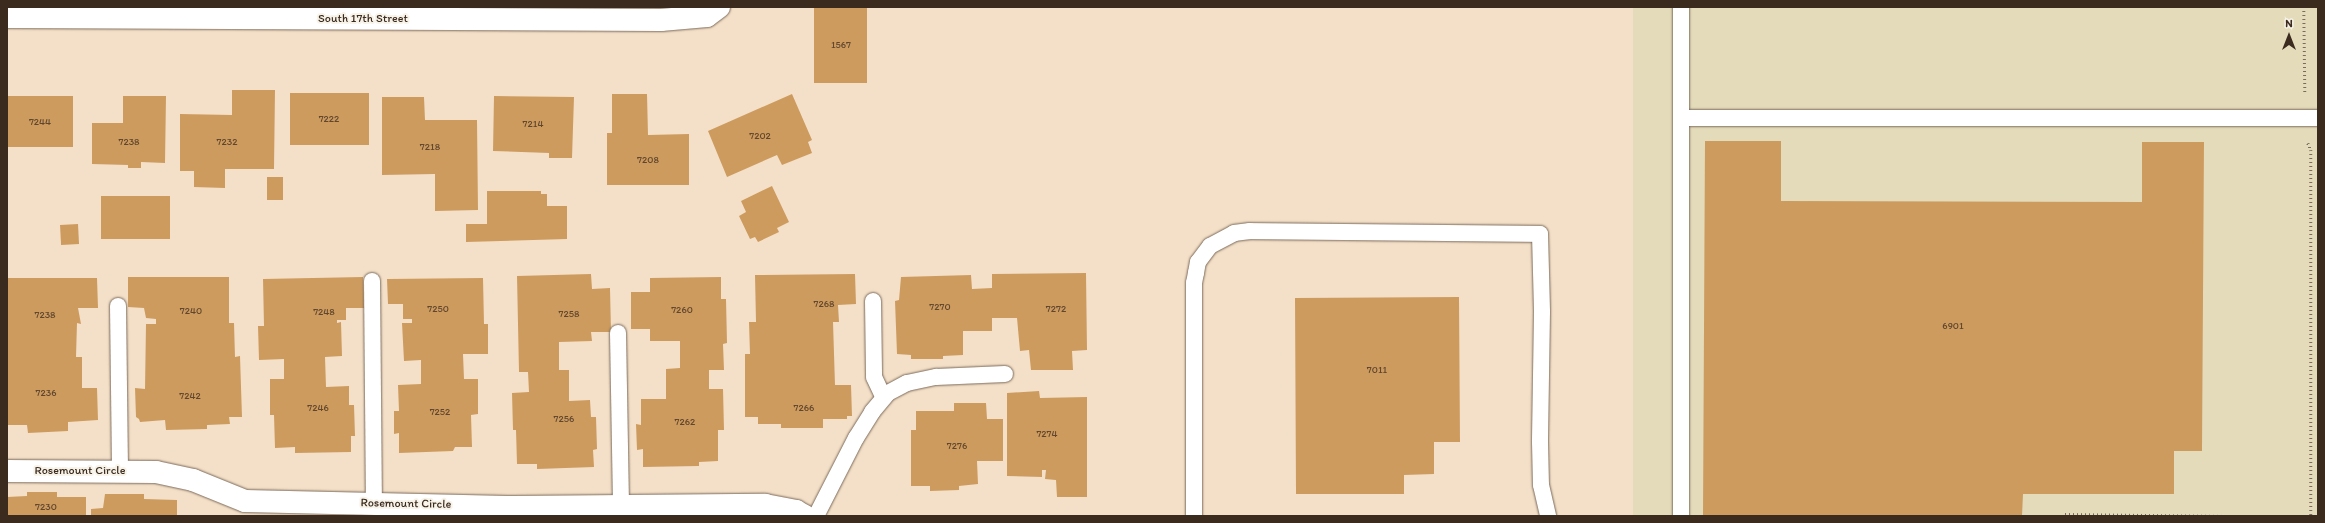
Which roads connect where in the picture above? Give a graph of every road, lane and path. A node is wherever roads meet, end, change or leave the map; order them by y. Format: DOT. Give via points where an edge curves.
graph roads {
  1 [pos="1681,7"];
  2 [pos="2304,7"];
  3 [pos="718,8"];
  4 [pos="263,13"];
  5 [pos="7,17"];
  6 [pos="1681,118"];
  7 [pos="2311,118"];
  8 [pos="372,281"];
  9 [pos="873,301"];
  10 [pos="118,306"];
  11 [pos="618,333"];
  12 [pos="1005,374"];
  13 [pos="884,398"];
  14 [pos="7,471"];
  15 [pos="120,472"];
  16 [pos="621,506"];
  17 [pos="238,508"];
  18 [pos="383,508"];
  19 [pos="545,511"];
  20 [pos="679,511"];
  21 [pos="804,516"];
  22 [pos="816,516"];
  23 [pos="1194,516"];
  24 [pos="1548,516"];
  25 [pos="1681,516"];
  26 [pos="2065,516"];
  27 [pos="2226,516"];
  28 [pos="2311,516"];
  1 -- 6 [label="lane"];
  2 -- 7 [label="path"];
  3 -- 4 [label="street, South 17th Street" via="699,17 661,20"];
  4 -- 5 [label="street, South 17th Street"];
  6 -- 7 [label="lane"];
  6 -- 25 [label="lane"];
  7 -- 28 [label="path" via="2305,137 2311,150"];
  8 -- 18 [label="lane"];
  9 -- 13 [label="lane" via="874,377"];
  10 -- 15 [label="lane"];
  11 -- 16 [label="lane"];
  12 -- 13 [label="lane" via="936,377 908,383 888,393"];
  13 -- 22 [label="lane" via="856,438"];
  14 -- 15 [label="street, Rosemount Circle"];
  15 -- 17 [label="street, Rosemount Circle" via="156,472 193,480"];
  16 -- 19 [label="street, Rosemount Circle"];
  16 -- 20 [label="street, Rosemount Circle"];
  17 -- 18 [label="street, Rosemount Circle"];
  18 -- 19 [label="street, Rosemount Circle"];
  20 -- 21 [label="street, Rosemount Circle" via="766,505 796,511"];
  23 -- 24 [label="lane" via="1194,283 1198,262 1210,246 1234,233 1250,231 1540,234 1541,485"];
  26 -- 27 [label="path"];
}
